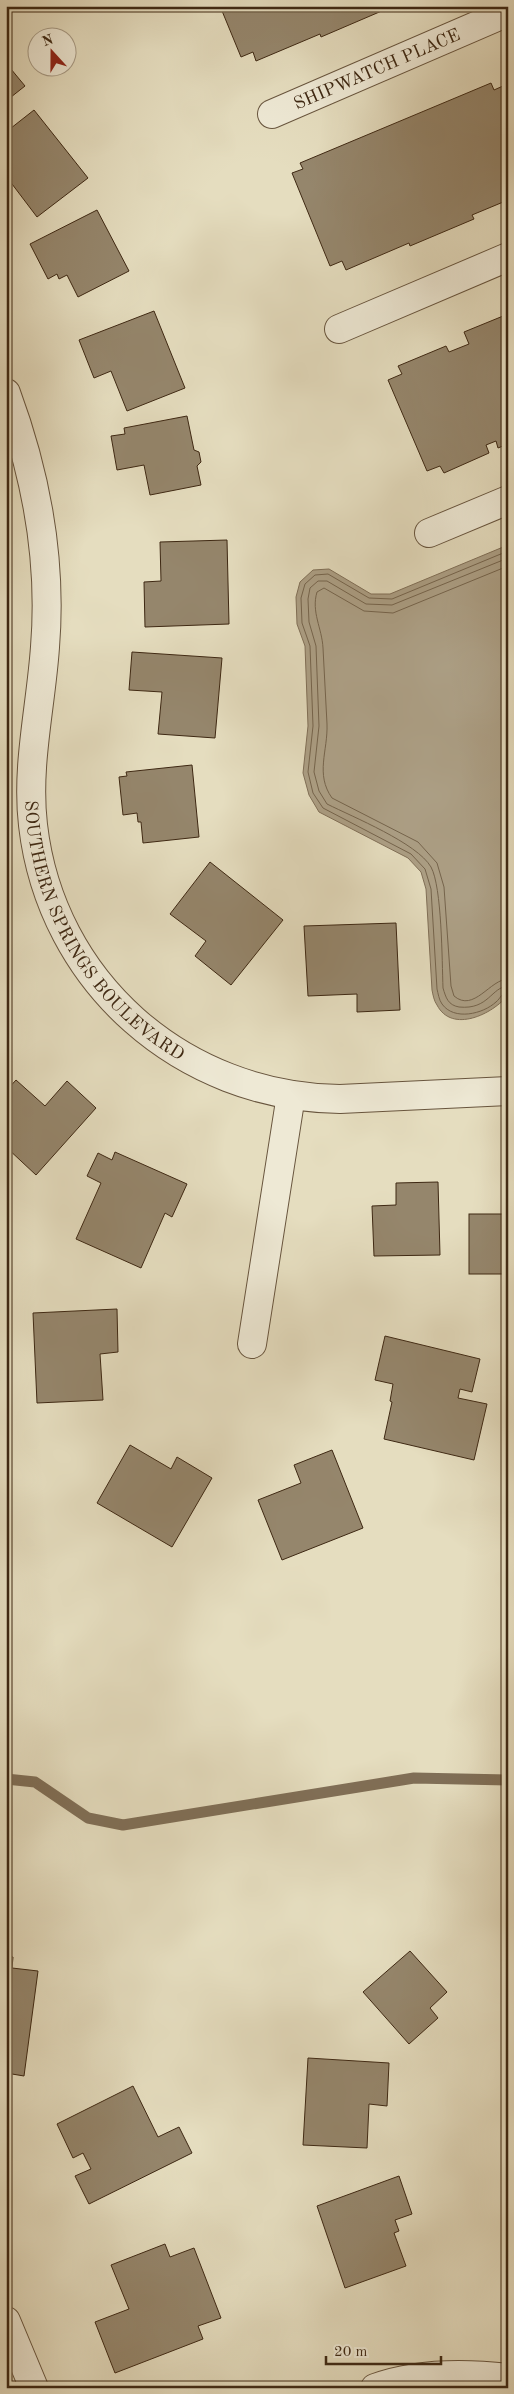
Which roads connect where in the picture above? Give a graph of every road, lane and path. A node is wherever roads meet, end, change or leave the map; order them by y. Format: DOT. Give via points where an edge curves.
graph roads {
  1 [pos="508,12"];
  2 [pos="272,114"];
  3 [pos="508,257"];
  4 [pos="339,329"];
  5 [pos="6,393"];
  6 [pos="18,470"];
  7 [pos="508,500"];
  8 [pos="428,533"];
  9 [pos="508,1091"];
  10 [pos="291,1095"];
  11 [pos="252,1344"];
  12 [pos="6,2321"];
  13 [pos="508,2378"];
  14 [pos="34,2388"];
  15 [pos="375,2388"];
  1 -- 2 [label="street, SHIPWATCH PLACE"];
  3 -- 4 [label="street"];
  5 -- 6 [label="street, SOUTHERN SPRINGS BOULEVARD"];
  6 -- 10 [label="street, SOUTHERN SPRINGS BOULEVARD" via="40,521 44,557 46,629 30,789 38,854 56,915 92,976 144,1030 205,1069 255,1087"];
  7 -- 8 [label="street"];
  9 -- 10 [label="street, SOUTHERN SPRINGS BOULEVARD" via="340,1099"];
  10 -- 11 [label="street"];
  12 -- 14 [label="street"];
  13 -- 15 [label="street" via="485,2375 429,2377"];
}
